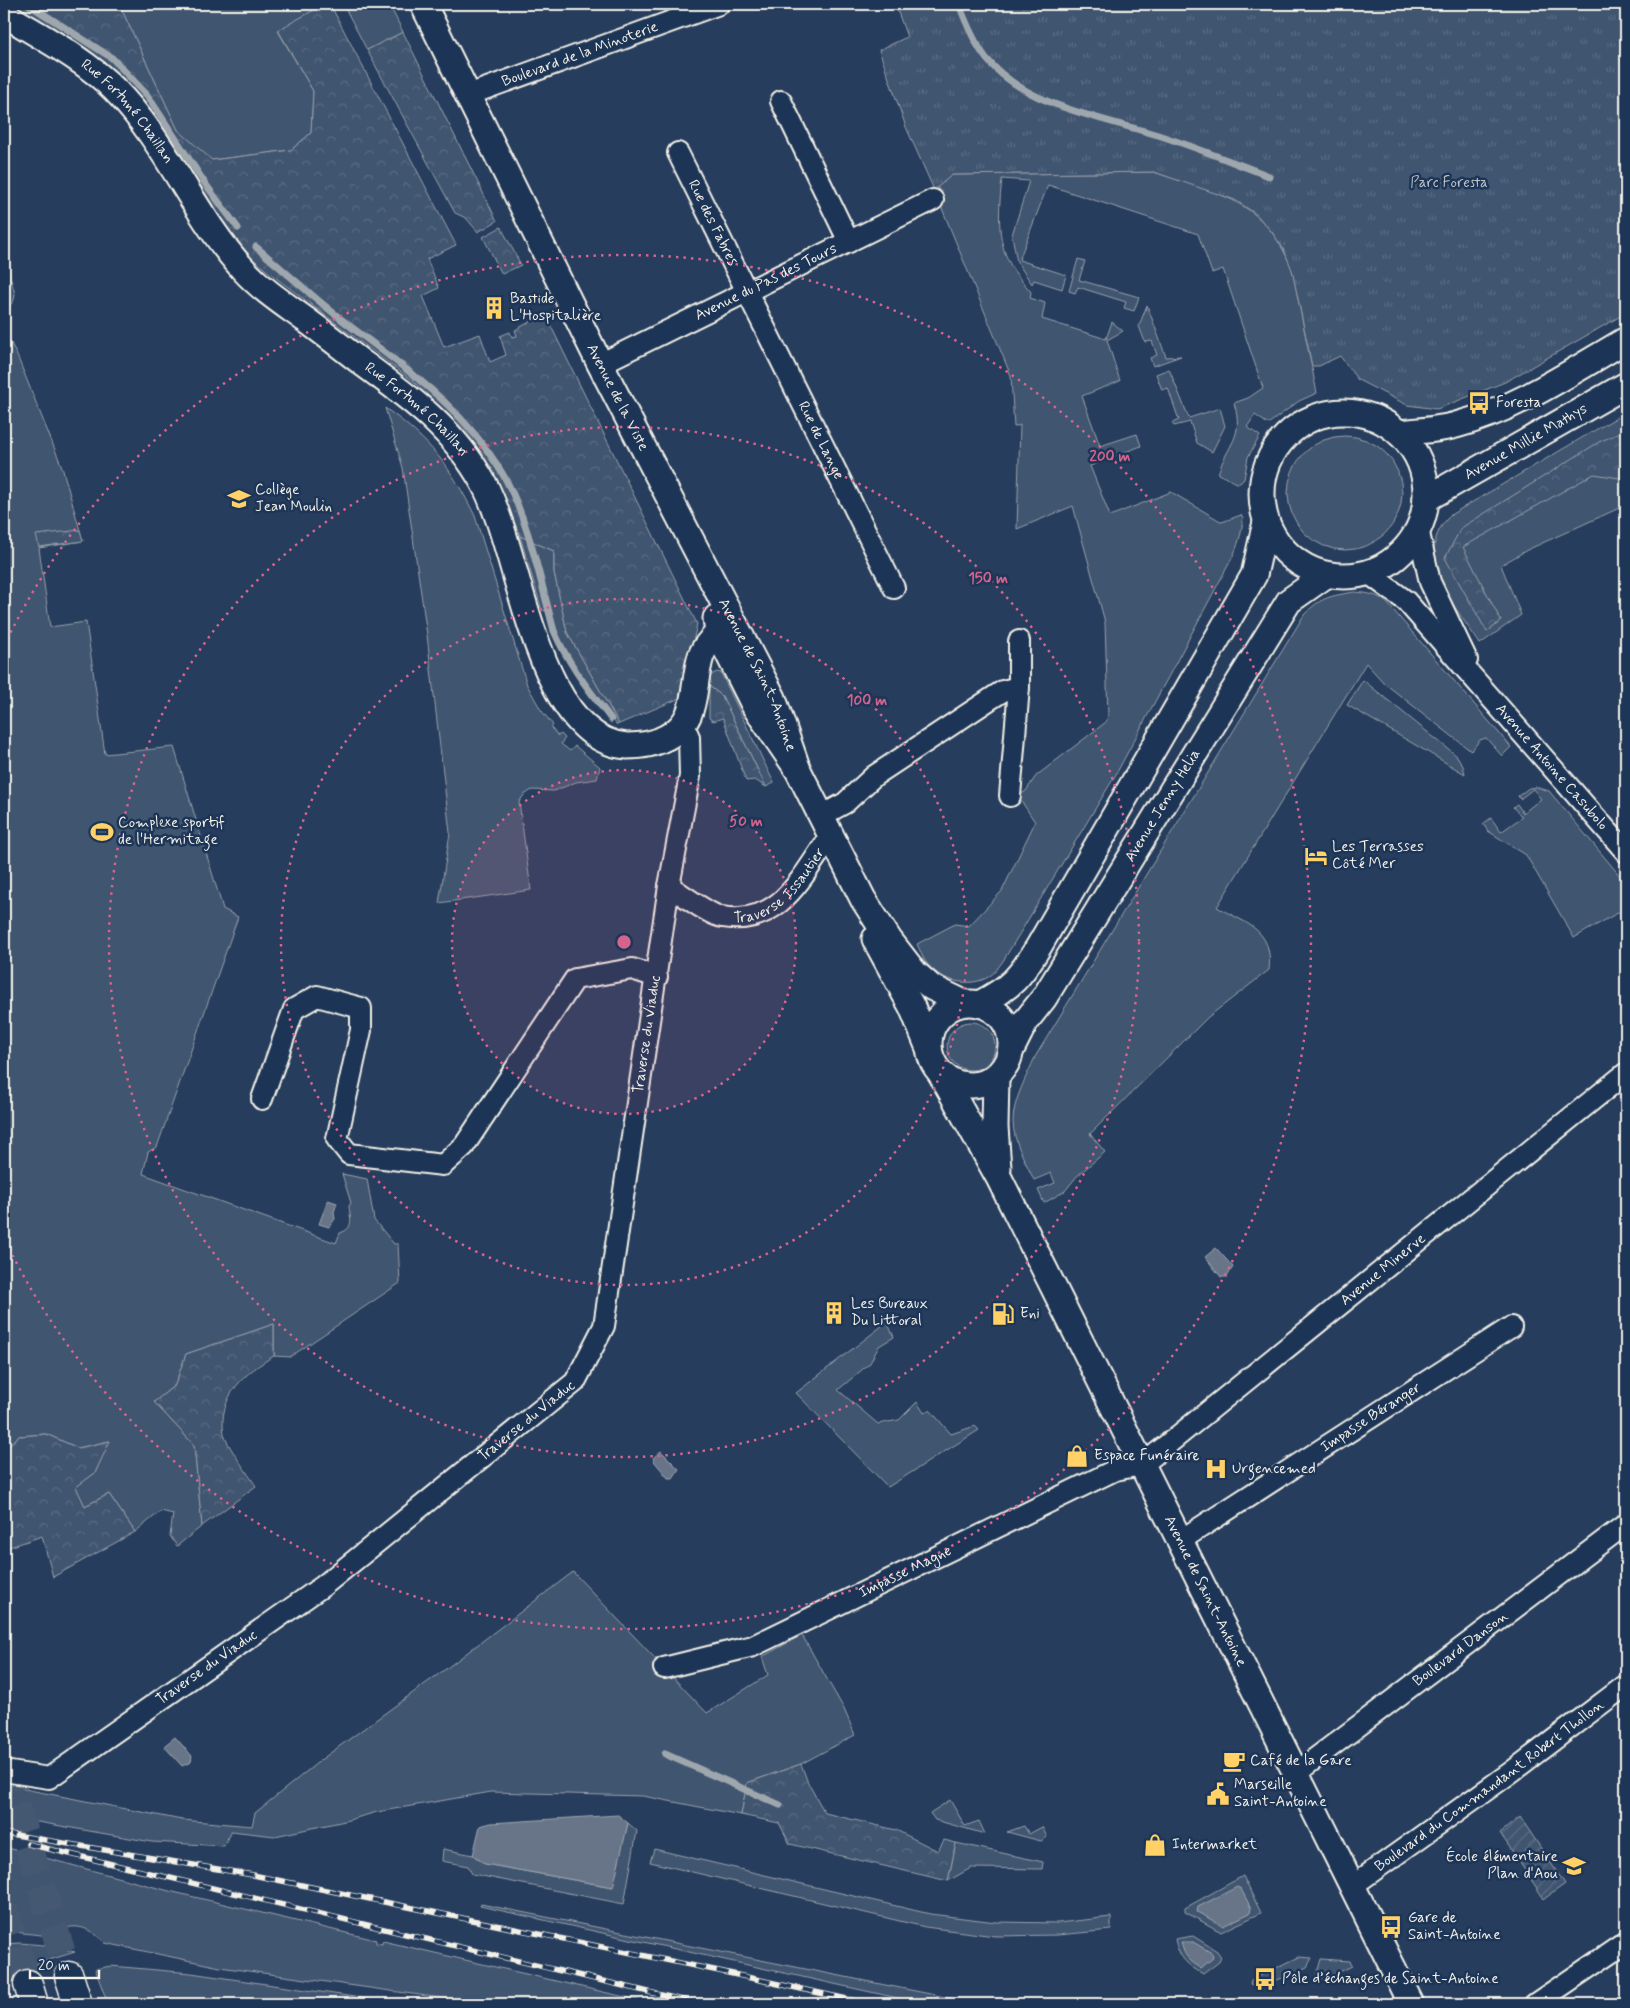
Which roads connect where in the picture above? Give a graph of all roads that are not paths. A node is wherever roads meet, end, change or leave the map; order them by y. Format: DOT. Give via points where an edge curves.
graph roads {
  1 [pos="423,4"];
  2 [pos="719,4"];
  3 [pos="4,14"];
  4 [pos="468,95"];
  5 [pos="781,101"];
  6 [pos="678,153"];
  7 [pos="932,200"];
  8 [pos="849,242"];
  9 [pos="748,292"];
  10 [pos="1626,340"];
  11 [pos="600,364"];
  12 [pos="1626,385"];
  13 [pos="1399,433"];
  14 [pos="1426,499"];
  15 [pos="1266,522"];
  16 [pos="1418,529"];
  17 [pos="1368,573"];
  18 [pos="1326,575"];
  19 [pos="713,581"];
  20 [pos="894,588"];
  21 [pos="718,633"];
  22 [pos="1019,641"];
  23 [pos="753,658"];
  24 [pos="1476,680"];
  25 [pos="1019,687"];
  26 [pos="684,726"];
  27 [pos="798,770"];
  28 [pos="1010,796"];
  29 [pos="826,826"];
  30 [pos="1626,852"];
  31 [pos="669,886"];
  32 [pos="863,899"];
  33 [pos="657,977"];
  34 [pos="972,1003"];
  35 [pos="928,1046"];
  36 [pos="1011,1050"];
  37 [pos="1626,1073"];
  38 [pos="941,1074"];
  39 [pos="996,1076"];
  40 [pos="262,1099"];
  41 [pos="999,1178"];
  42 [pos="1511,1327"];
  43 [pos="1142,1465"];
  44 [pos="1626,1524"];
  45 [pos="1181,1540"];
  46 [pos="664,1668"];
  47 [pos="1626,1685"];
  48 [pos="4,1771"];
  49 [pos="1296,1773"];
  50 [pos="1352,1886"];
  51 [pos="1626,1942"];
  52 [pos="69,1976"];
  53 [pos="78,2004"];
  54 [pos="1411,2004"];
  55 [pos="1535,2004"];
  1 -- 4 [label="street, Avenue de la Viste"];
  2 -- 4 [label="street, Boulevard de la Minoterie"];
  3 -- 26 [label="street, Rue Fortuné Chaillan" via="94,71 115,90 151,135 212,229 244,270 418,403 455,441 473,465 496,511 550,680 577,721 593,734 625,746 660,741"];
  4 -- 11 [label="street, Avenue de la Viste"];
  5 -- 8 [label="street"];
  6 -- 9 [label="street, Rue des Fabres"];
  7 -- 8 [label="street, Avenue du Pas des Tours"];
  8 -- 9 [label="street, Avenue du Pas des Tours"];
  9 -- 11 [label="street, Avenue du Pas des Tours"];
  9 -- 20 [label="street, Rue de Lange"];
  10 -- 13 [label="street" via="1514,405 1453,426"];
  11 -- 19 [label="street, Avenue de la Viste"];
  12 -- 14 [label="street, Avenue Millie Mathys"];
  13 -- 14 [label="street" via="1414,452 1424,475"];
  13 -- 15 [label="street" via="1376,419 1350,412 1323,415 1300,425 1281,441 1268,462 1262,485"];
  14 -- 16 [label="street"];
  15 -- 18 [label="street" via="1280,546 1301,564"];
  15 -- 34 [label="street" via="1254,575 1040,946 1020,976 1002,992"];
  16 -- 17 [label="street" via="1406,548 1388,563"];
  16 -- 24 [label="street, Avenue Antoine Casubolo" via="1430,582"];
  17 -- 18 [label="street"];
  17 -- 24 [label="street, Avenue Antoine Casubolo" via="1406,602"];
  18 -- 36 [label="street, Avenue Jenny Helia" via="1289,601 1044,998 1024,1022"];
  19 -- 21 [label="street, Avenue de la Viste"];
  19 -- 23 [label="street, Avenue de Saint-Antoine"];
  21 -- 23 [label="street" via="736,639"];
  21 -- 26 [label="street" via="701,654"];
  21 -- 27 [label="street, Avenue de Saint-Antoine" via="756,707"];
  22 -- 25 [label="street"];
  23 -- 27 [label="street, Avenue de Saint-Antoine" via="773,698"];
  24 -- 30 [label="street, Avenue Antoine Casubolo"];
  25 -- 28 [label="street"];
  25 -- 29 [label="street" via="1003,691 881,771 846,802"];
  26 -- 31 [label="street, Traverse du Viaduc" via="689,737 690,776"];
  27 -- 29 [label="street, Avenue de Saint-Antoine"];
  29 -- 31 [label="street, Traverse Issautier" via="783,902 759,917 720,918"];
  29 -- 32 [label="street, Avenue de Saint-Antoine"];
  31 -- 33 [label="street, Traverse du Viaduc"];
  32 -- 34 [label="street, Avenue de Saint-Antoine" via="914,972 932,987"];
  32 -- 35 [label="street, Avenue de Saint-Antoine" via="878,947 912,1007"];
  33 -- 40 [label="street" via="632,969 575,979 464,1146 443,1164 349,1154 337,1139 361,1030 361,1008 317,996 294,1009"];
  33 -- 48 [label="street, Traverse du Viaduc" via="604,1326 575,1382 323,1586 49,1778"];
  34 -- 35 [label="street" via="950,1008 938,1018 930,1031"];
  34 -- 36 [label="street" via="993,1010 1004,1020 1010,1034"];
  35 -- 38 [label="street" via="932,1061"];
  36 -- 39 [label="street" via="1006,1064"];
  37 -- 43 [label="street, Avenue Minerve"];
  38 -- 39 [label="street" via="968,1086"];
  38 -- 41 [label="street, Avenue de Saint-Antoine"];
  39 -- 41 [label="street, Avenue de Saint-Antoine"];
  41 -- 43 [label="street, Avenue de Saint-Antoine"];
  42 -- 45 [label="street, Impasse Béranger"];
  43 -- 45 [label="street, Avenue de Saint-Antoine"];
  43 -- 46 [label="street, Impasse Magne" via="1115,1470 753,1646"];
  44 -- 49 [label="street, Boulevard Danson"];
  45 -- 49 [label="street, Avenue de Saint-Antoine"];
  47 -- 50 [label="street, Boulevard du Commandant Robert Thollon"];
  49 -- 50 [label="street, Avenue de Saint-Antoine"];
  50 -- 54 [label="street, Avenue de Saint-Antoine"];
  51 -- 55 [label="street"];
  52 -- 53 [label="highway"];
}
